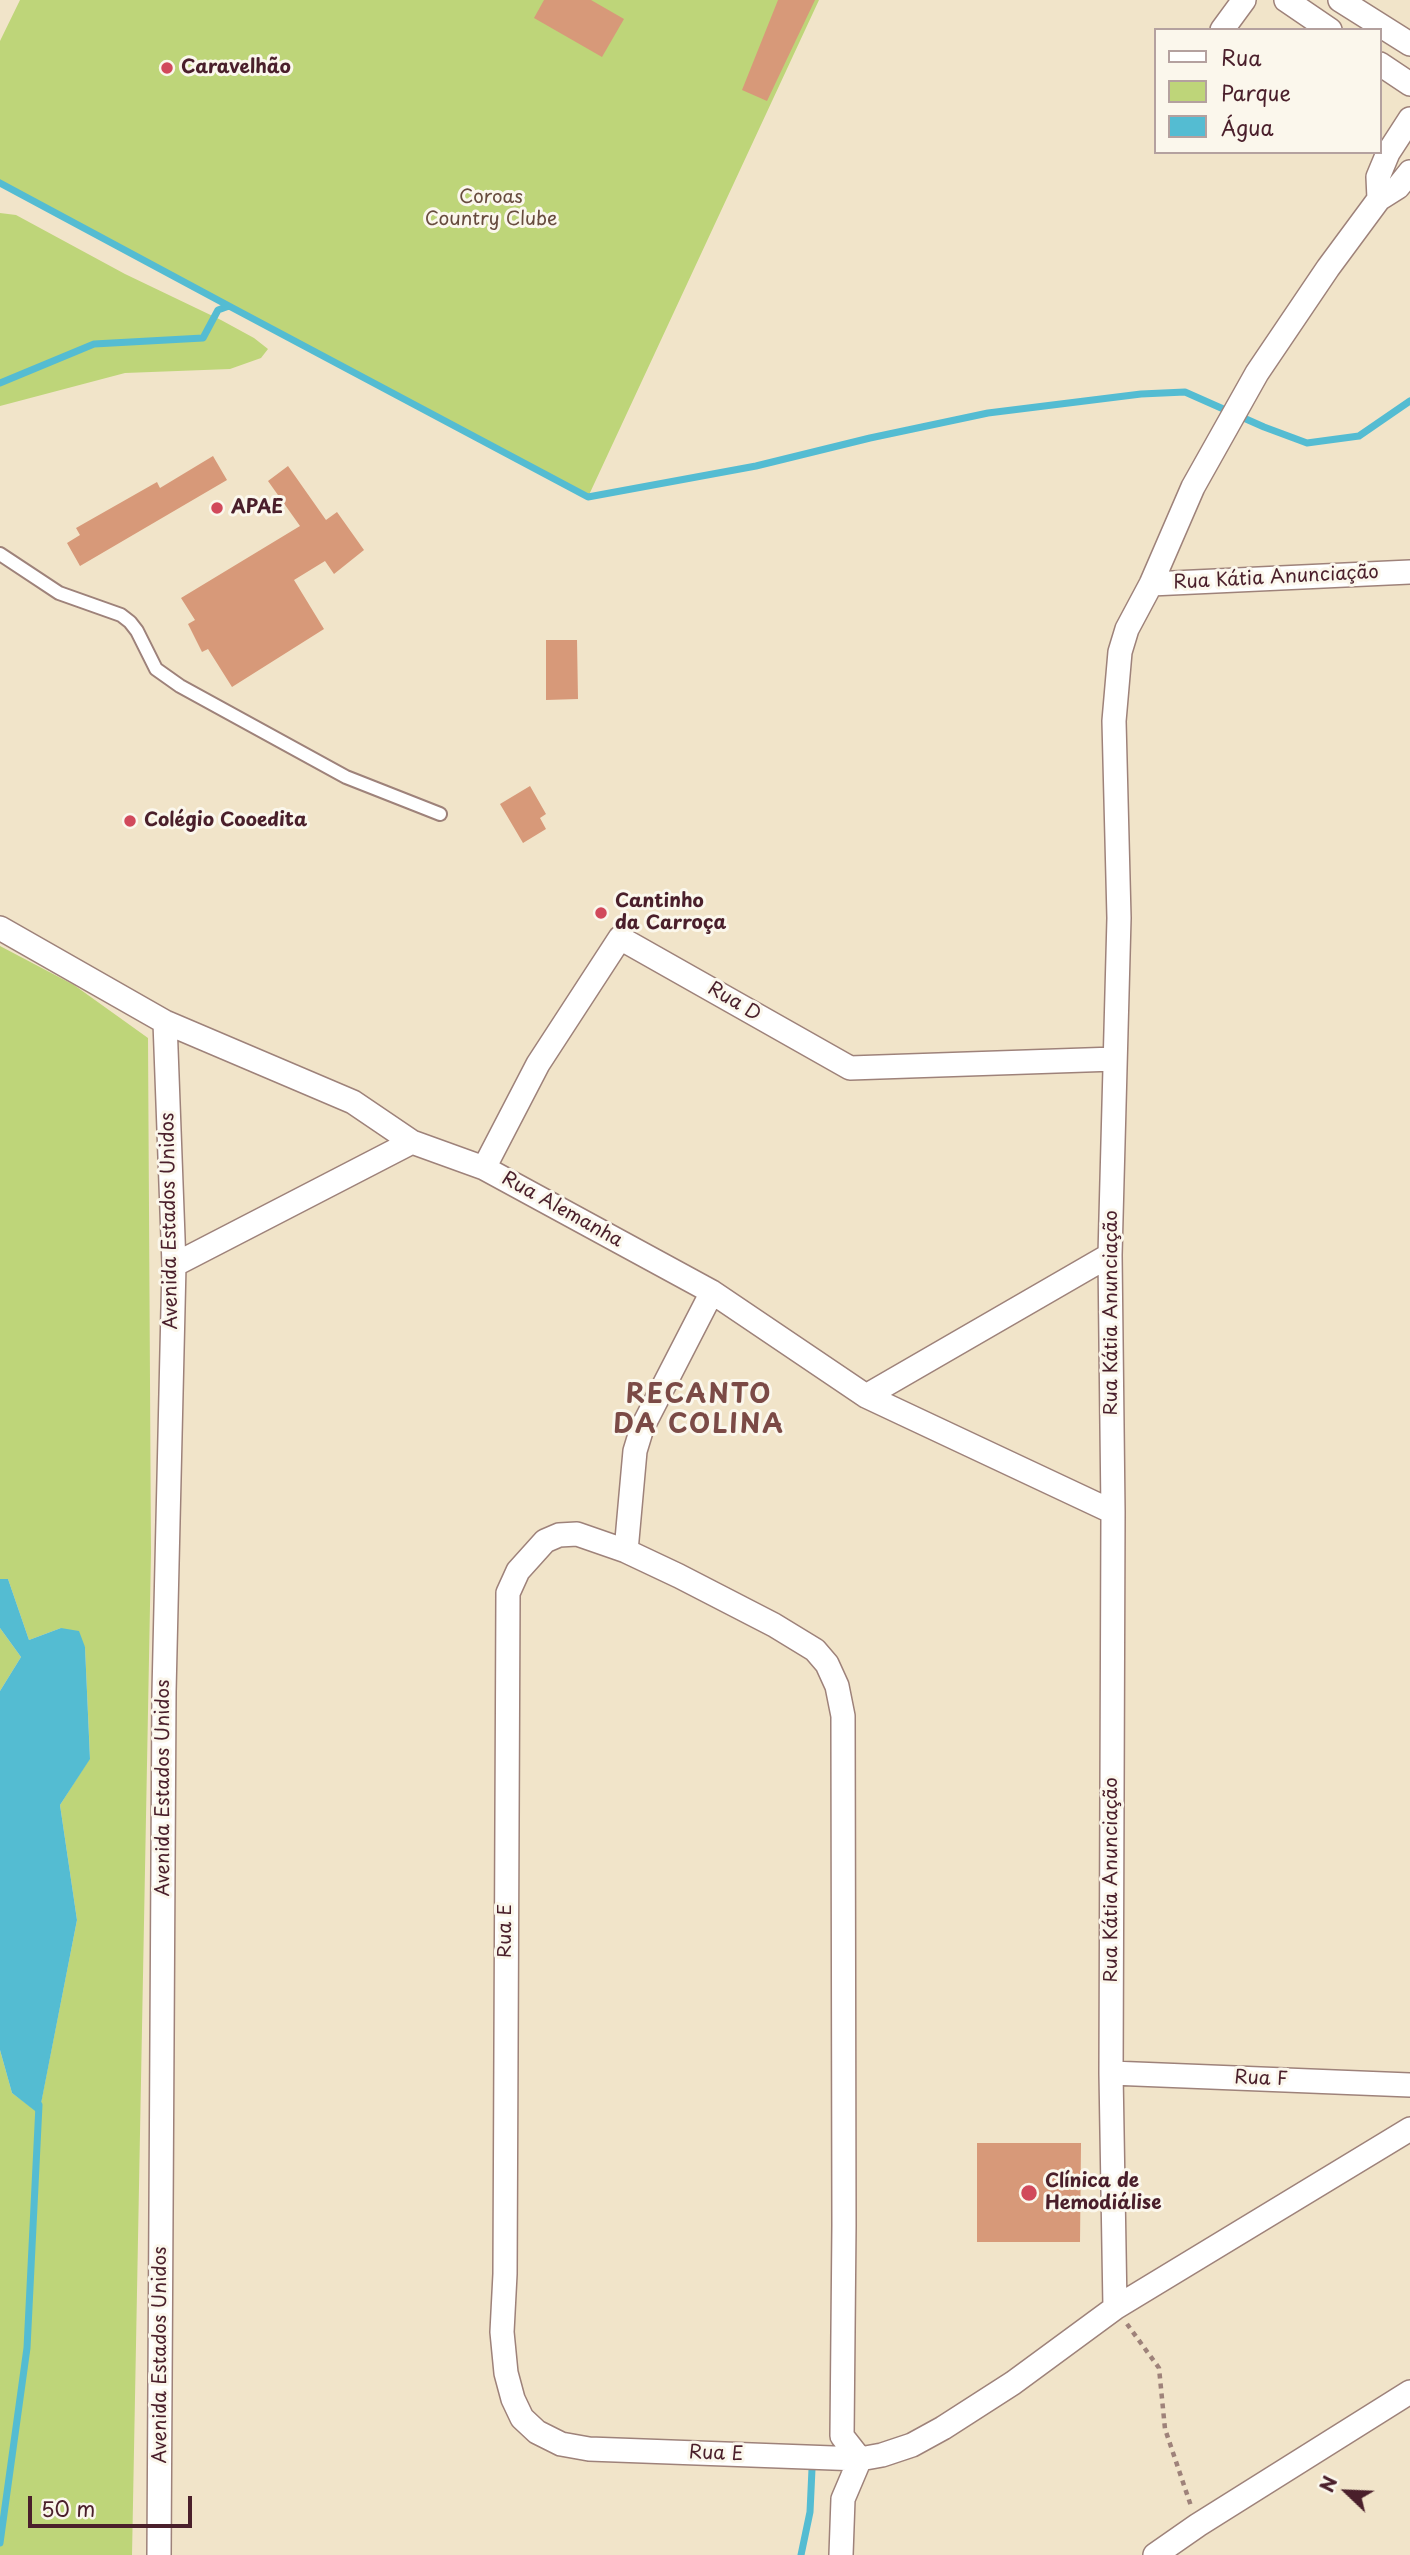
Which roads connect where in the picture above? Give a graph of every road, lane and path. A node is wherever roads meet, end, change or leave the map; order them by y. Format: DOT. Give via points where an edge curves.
graph roads {
  1 [pos="1244,0"];
  2 [pos="1286,0"];
  3 [pos="1340,0"];
  4 [pos="1223,28"];
  5 [pos="1327,28"];
  6 [pos="1410,44"];
  7 [pos="1382,65"];
  8 [pos="1410,84"];
  9 [pos="1410,119"];
  10 [pos="1410,172"];
  11 [pos="1379,199"];
  12 [pos="0,554"];
  13 [pos="1410,572"];
  14 [pos="1151,584"];
  15 [pos="440,814"];
  16 [pos="0,928"];
  17 [pos="164,1022"];
  18 [pos="1115,1059"];
  19 [pos="412,1142"];
  20 [pos="484,1168"];
  21 [pos="1110,1255"];
  22 [pos="174,1265"];
  23 [pos="712,1292"];
  24 [pos="866,1396"];
  25 [pos="1113,1512"];
  26 [pos="626,1551"];
  27 [pos="1111,2073"];
  28 [pos="1410,2085"];
  29 [pos="1410,2129"];
  30 [pos="1115,2308"];
  31 [pos="1410,2392"];
  32 [pos="860,2459"];
  33 [pos="1198,2525"];
  34 [pos="159,2555"];
  35 [pos="841,2555"];
  36 [pos="1155,2555"];
  1 -- 4 [label="street"];
  2 -- 5 [label="street"];
  3 -- 6 [label="street"];
  7 -- 8 [label="street"];
  9 -- 11 [label="street" via="1378,177"];
  10 -- 11 [label="street"];
  11 -- 14 [label="street" via="1257,373 1193,488"];
  12 -- 15 [label="lane" via="59,593 110,609 131,622 164,677 346,777"];
  13 -- 14 [label="street, Rua Kátia Anunciação"];
  14 -- 18 [label="street, Rua Kátia Anunciação" via="1120,652 1114,721 1119,918"];
  16 -- 17 [label="street, Rua Alemanha"];
  17 -- 19 [label="street, Rua Alemanha" via="353,1102"];
  17 -- 22 [label="street, Avenida Estados Unidos"];
  18 -- 20 [label="street, Rua D" via="850,1068 621,938 538,1065"];
  18 -- 21 [label="street, Rua Kátia Anunciação"];
  19 -- 20 [label="street, Rua Alemanha"];
  19 -- 22 [label="street"];
  20 -- 23 [label="street, Rua Alemanha"];
  21 -- 24 [label="street"];
  21 -- 25 [label="street, Rua Kátia Anunciação"];
  22 -- 34 [label="street, Avenida Estados Unidos" via="164,1692"];
  23 -- 24 [label="street, Rua Alemanha"];
  23 -- 26 [label="street" via="642,1428 635,1451"];
  24 -- 25 [label="street, Rua Alemanha"];
  25 -- 27 [label="street, Rua Kátia Anunciação"];
  26 -- 32 [label="street, Rua E" via="815,1650 837,1686 844,1730 842,2435"];
  26 -- 32 [label="street, Rua E" via="578,1534 559,1535 530,1555 508,1593 502,2332 506,2373 523,2418 561,2444 589,2449"];
  27 -- 28 [label="street, Rua F"];
  27 -- 30 [label="street, Rua Kátia Anunciação"];
  29 -- 30 [label="street"];
  30 -- 32 [label="street" via="943,2428 912,2445"];
  30 -- 33 [label="path" via="1159,2368 1165,2428"];
  31 -- 33 [label="street"];
  32 -- 35 [label="street" via="843,2499"];
  33 -- 36 [label="street"];
}
